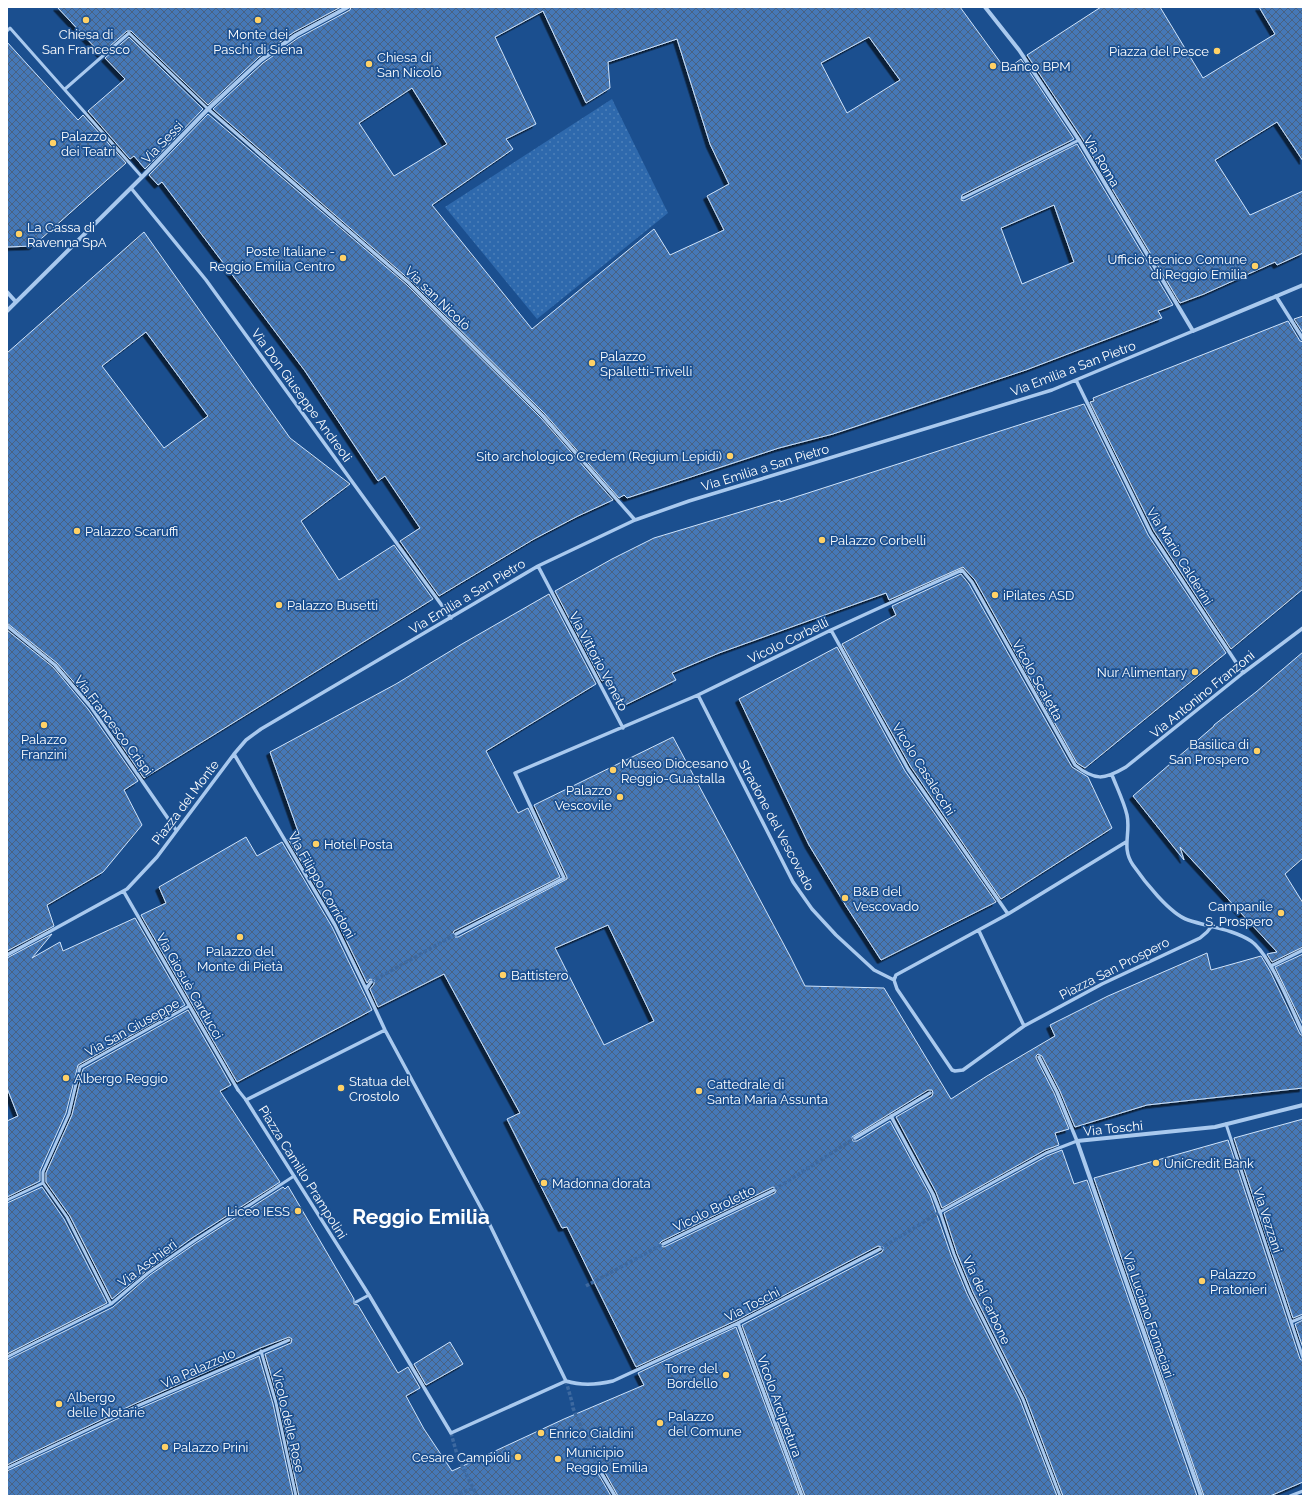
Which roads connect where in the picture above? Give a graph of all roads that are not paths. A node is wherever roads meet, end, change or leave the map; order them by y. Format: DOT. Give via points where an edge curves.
graph roads {
  1 [pos="348,7"];
  2 [pos="985,7"];
  3 [pos="7,31"];
  4 [pos="65,89"];
  5 [pos="208,108"];
  6 [pos="1078,140"];
  7 [pos="142,177"];
  8 [pos="131,188"];
  9 [pos="963,198"];
  10 [pos="1303,285"];
  11 [pos="7,292"];
  12 [pos="1276,296"];
  13 [pos="16,302"];
  14 [pos="7,311"];
  15 [pos="1193,331"];
  16 [pos="1303,339"];
  17 [pos="1076,380"];
  18 [pos="635,520"];
  19 [pos="538,566"];
  20 [pos="962,570"];
  21 [pos="451,618"];
  22 [pos="7,626"];
  23 [pos="1303,628"];
  24 [pos="831,630"];
  25 [pos="1243,673"];
  26 [pos="698,695"];
  27 [pos="623,728"];
  28 [pos="261,729"];
  29 [pos="234,754"];
  30 [pos="1112,775"];
  31 [pos="176,830"];
  32 [pos="1126,842"];
  33 [pos="126,890"];
  34 [pos="1008,914"];
  35 [pos="1211,927"];
  36 [pos="979,931"];
  37 [pos="456,934"];
  38 [pos="1303,950"];
  39 [pos="7,954"];
  40 [pos="1271,966"];
  41 [pos="894,980"];
  42 [pos="371,982"];
  43 [pos="366,988"];
  44 [pos="189,1006"];
  45 [pos="1024,1026"];
  46 [pos="385,1030"];
  47 [pos="1303,1033"];
  48 [pos="1039,1057"];
  49 [pos="238,1090"];
  50 [pos="930,1093"];
  51 [pos="246,1100"];
  52 [pos="1303,1106"];
  53 [pos="891,1116"];
  54 [pos="1226,1124"];
  55 [pos="855,1138"];
  56 [pos="1077,1141"];
  57 [pos="294,1176"];
  58 [pos="43,1183"];
  59 [pos="774,1190"];
  60 [pos="7,1200"];
  61 [pos="940,1212"];
  62 [pos="663,1244"];
  63 [pos="880,1249"];
  64 [pos="369,1295"];
  65 [pos="356,1302"];
  66 [pos="111,1304"];
  67 [pos="1303,1317"];
  68 [pos="1291,1322"];
  69 [pos="738,1323"];
  70 [pos="289,1340"];
  71 [pos="261,1352"];
  72 [pos="7,1357"];
  73 [pos="1303,1358"];
  74 [pos="566,1381"];
  75 [pos="7,1468"];
  76 [pos="599,1469"];
  77 [pos="1303,1491"];
  78 [pos="296,1496"];
  79 [pos="615,1496"];
  80 [pos="802,1496"];
  81 [pos="1060,1496"];
  82 [pos="1201,1496"];
  83 [pos="1290,1496"];
  1 -- 5 [label="street, Via Sessi" via="296,36 261,60"];
  2 -- 6 [label="street, Via Roma" via="1019,50"];
  3 -- 4 [label="lane" via="10,28"];
  4 -- 5 [label="lane" via="129,33"];
  4 -- 7 [label="lane"];
  5 -- 7 [label="street, Via Sessi"];
  5 -- 18 [label="street, Via san Nicolò" via="410,283 544,416"];
  6 -- 9 [label="lane"];
  6 -- 15 [label="street, Via Roma"];
  7 -- 8 [label="street, Via Sessi"];
  8 -- 13 [label="street, Via Sessi"];
  8 -- 21 [label="street, Via Don Giuseppe Andreoli" via="206,280"];
  10 -- 12 [label="street, Via Emilia a San Pietro"];
  11 -- 13 [label="street"];
  12 -- 15 [label="street, Via Emilia a San Pietro"];
  12 -- 16 [label="street"];
  13 -- 14 [label="street, Via Sessi"];
  15 -- 17 [label="street, Via Emilia a San Pietro"];
  17 -- 18 [label="street, Via Emilia a San Pietro" via="1052,390 689,501"];
  17 -- 25 [label="street, Via Mario Calderini" via="1151,533"];
  18 -- 19 [label="street, Via Emilia a San Pietro"];
  19 -- 21 [label="street, Via Emilia a San Pietro"];
  19 -- 27 [label="street, Via Vittorio Veneto"];
  20 -- 24 [label="street, Vicolo Corbelli"];
  20 -- 30 [label="street, Vicolo Scaletta" via="972,582 1075,765 1087,775 1094,777"];
  21 -- 28 [label="street, Via Emilia a San Pietro"];
  22 -- 31 [label="street, Via Francesco Crispi" via="55,665 91,707"];
  23 -- 25 [label="street, Via Antonino Franzoni"];
  24 -- 26 [label="street, Vicolo Corbelli"];
  24 -- 34 [label="street, Vicolo Casalecchi" via="908,769"];
  25 -- 30 [label="street, Via Antonino Franzoni" via="1126,767"];
  26 -- 27 [label="street, Vicolo Corbelli"];
  26 -- 41 [label="street, Stradone del Vescovado" via="797,887 812,909 874,970"];
  27 -- 37 [label="street, Via Vittorio Veneto" via="515,773 564,878"];
  28 -- 29 [label="street, Piazza del Monte" via="246,740"];
  29 -- 31 [label="street, Piazza del Monte"];
  29 -- 43 [label="street, Via Filippo Corridoni" via="335,925"];
  30 -- 32 [label="street" via="1127,816"];
  31 -- 33 [label="street, Piazza del Monte" via="157,858"];
  32 -- 34 [label="street"];
  32 -- 35 [label="street" via="1132,864 1168,908 1186,920"];
  33 -- 39 [label="street, Piazza del Monte"];
  33 -- 44 [label="street, Via Giosuè Carducci"];
  34 -- 36 [label="street"];
  35 -- 40 [label="street" via="1226,930 1251,941"];
  35 -- 45 [label="street, Piazza San Prospero" via="1200,938 1102,984"];
  36 -- 41 [label="street" via="901,972"];
  36 -- 45 [label="street"];
  38 -- 40 [label="street"];
  40 -- 47 [label="street"];
  41 -- 45 [label="street, Piazza San Prospero" via="897,989 948,1066 955,1071 963,1070"];
  42 -- 43 [label="street"];
  43 -- 46 [label="street, Via Filippo Corridoni"];
  44 -- 49 [label="street, Via Giosuè Carducci"];
  44 -- 58 [label="lane, Via San Giuseppe" via="80,1067 69,1114 43,1172"];
  46 -- 51 [label="street, Piazza Camillo Prampolini"];
  46 -- 74 [label="street" via="487,1219"];
  48 -- 56 [label="street"];
  49 -- 51 [label="lane"];
  50 -- 53 [label="street"];
  51 -- 57 [label="street, Piazza Camillo Prampolini"];
  52 -- 54 [label="street, Via Toschi"];
  53 -- 55 [label="street"];
  53 -- 61 [label="street, Via del Carbone"];
  54 -- 56 [label="street, Via Toschi"];
  54 -- 68 [label="lane, Via Vezzani"];
  56 -- 61 [label="lane, Via Toschi" via="1046,1153"];
  56 -- 82 [label="street, Via Luciano Fornaciari"];
  57 -- 64 [label="street, Piazza Camillo Prampolini"];
  57 -- 66 [label="lane, Via Aschieri" via="148,1272"];
  58 -- 60 [label="lane"];
  58 -- 66 [label="lane" via="66,1217"];
  59 -- 62 [label="street, Vicolo Broletto"];
  61 -- 81 [label="lane, Via del Carbone" via="970,1293 1023,1399"];
  63 -- 69 [label="street, Via Toschi"];
  64 -- 65 [label="lane"];
  64 -- 74 [label="street, Piazza Camillo Prampolini" via="451,1433"];
  66 -- 72 [label="lane, Via Aschieri"];
  67 -- 68 [label="lane"];
  68 -- 73 [label="lane, Via Vezzani"];
  69 -- 74 [label="street, Via Toschi" via="613,1381 594,1385 577,1385"];
  69 -- 80 [label="street, Vicolo Arcipretura"];
  70 -- 71 [label="lane, Via Palazzolo"];
  71 -- 75 [label="lane, Via Palazzolo" via="135,1407"];
  71 -- 78 [label="lane, Vicolo delle Rose" via="276,1403"];
  76 -- 79 [label="street"];
  77 -- 83 [label="lane"];
}
